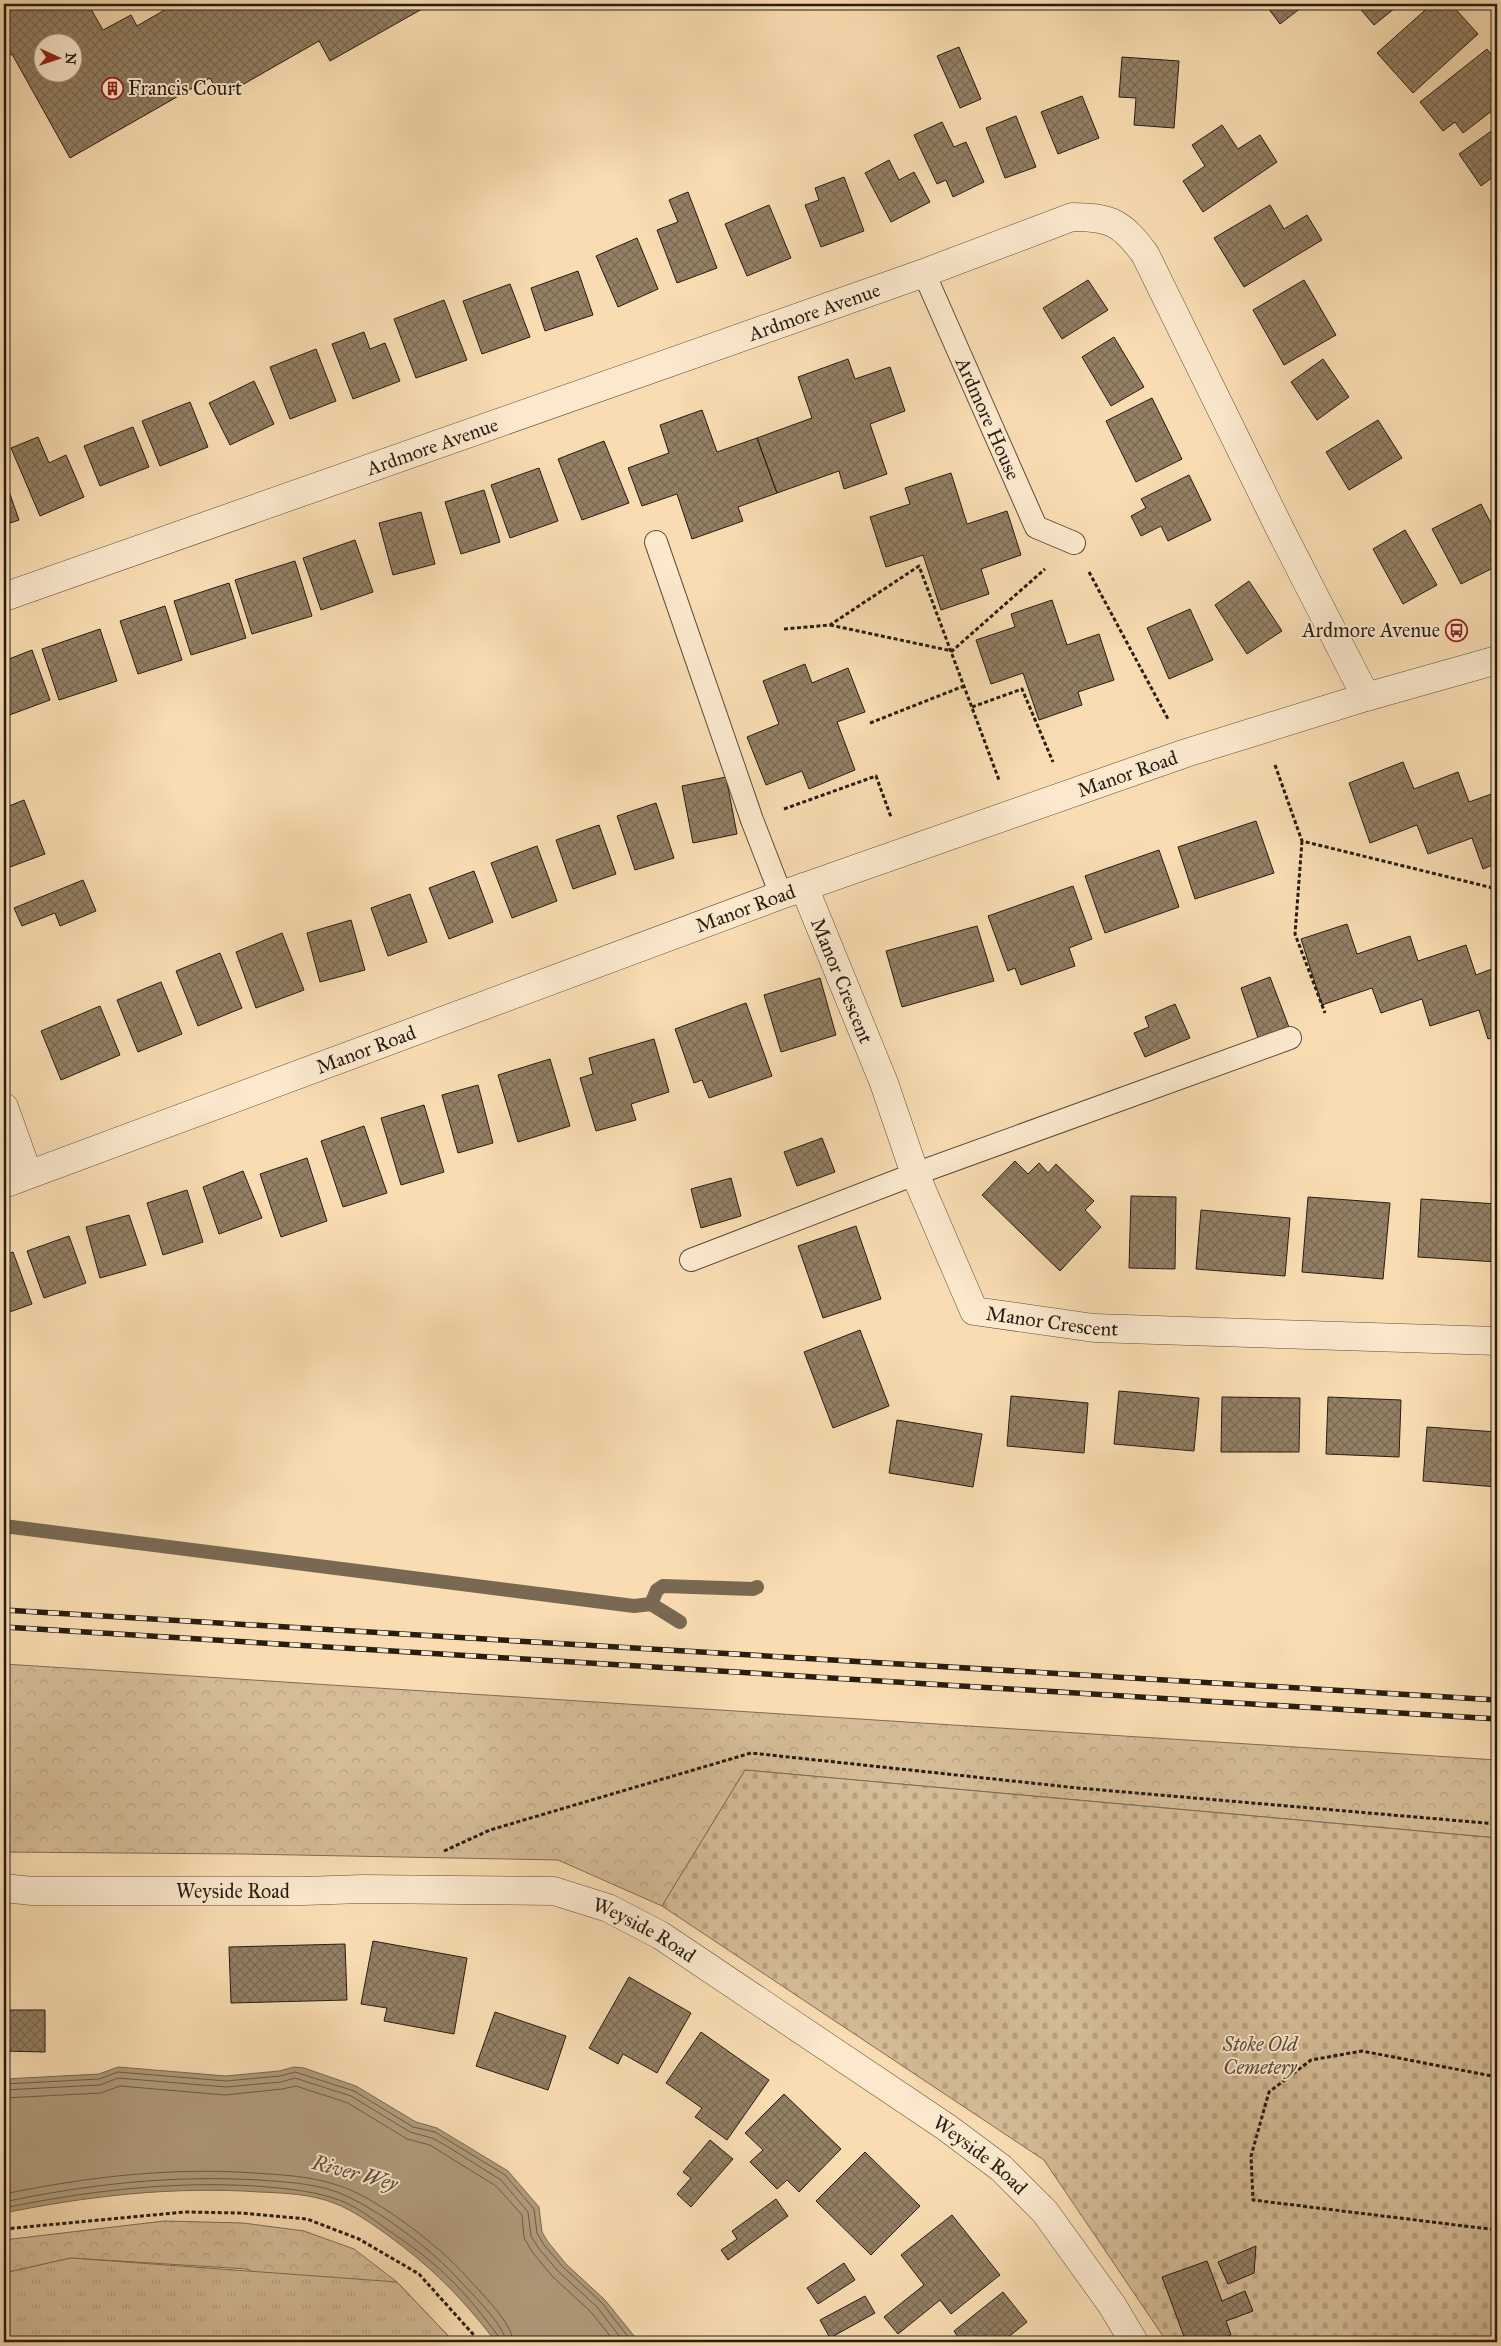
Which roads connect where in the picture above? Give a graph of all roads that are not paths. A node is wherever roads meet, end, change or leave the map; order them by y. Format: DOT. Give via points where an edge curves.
graph roads {
  1 [pos="924,273"];
  2 [pos="656,542"];
  3 [pos="1074,543"];
  4 [pos="4,598"];
  5 [pos="1497,660"];
  6 [pos="1366,697"];
  7 [pos="793,891"];
  8 [pos="1290,1038"];
  9 [pos="4,1107"];
  10 [pos="915,1174"];
  11 [pos="16,1179"];
  12 [pos="691,1260"];
  13 [pos="1497,1341"];
  14 [pos="4,1888"];
  15 [pos="1134,2342"];
  1 -- 3 [label="lane, Ardmore House" via="1036,527"];
  1 -- 4 [label="street, Ardmore Avenue"];
  1 -- 6 [label="street, Ardmore Avenue" via="1072,217 1099,217 1132,236 1145,254"];
  2 -- 7 [label="lane" via="752,820"];
  5 -- 6 [label="street, Manor Road"];
  6 -- 7 [label="street, Manor Road" via="1186,753"];
  7 -- 10 [label="street, Manor Crescent" via="884,1083"];
  7 -- 11 [label="street, Manor Road"];
  8 -- 10 [label="lane"];
  9 -- 11 [label="street"];
  10 -- 12 [label="lane"];
  10 -- 13 [label="street, Manor Crescent" via="974,1311 1094,1328"];
  14 -- 15 [label="street, Weyside Road" via="32,1891 554,1891 608,1908 660,1935 946,2127 1001,2168 1046,2212 1112,2305"];
}
